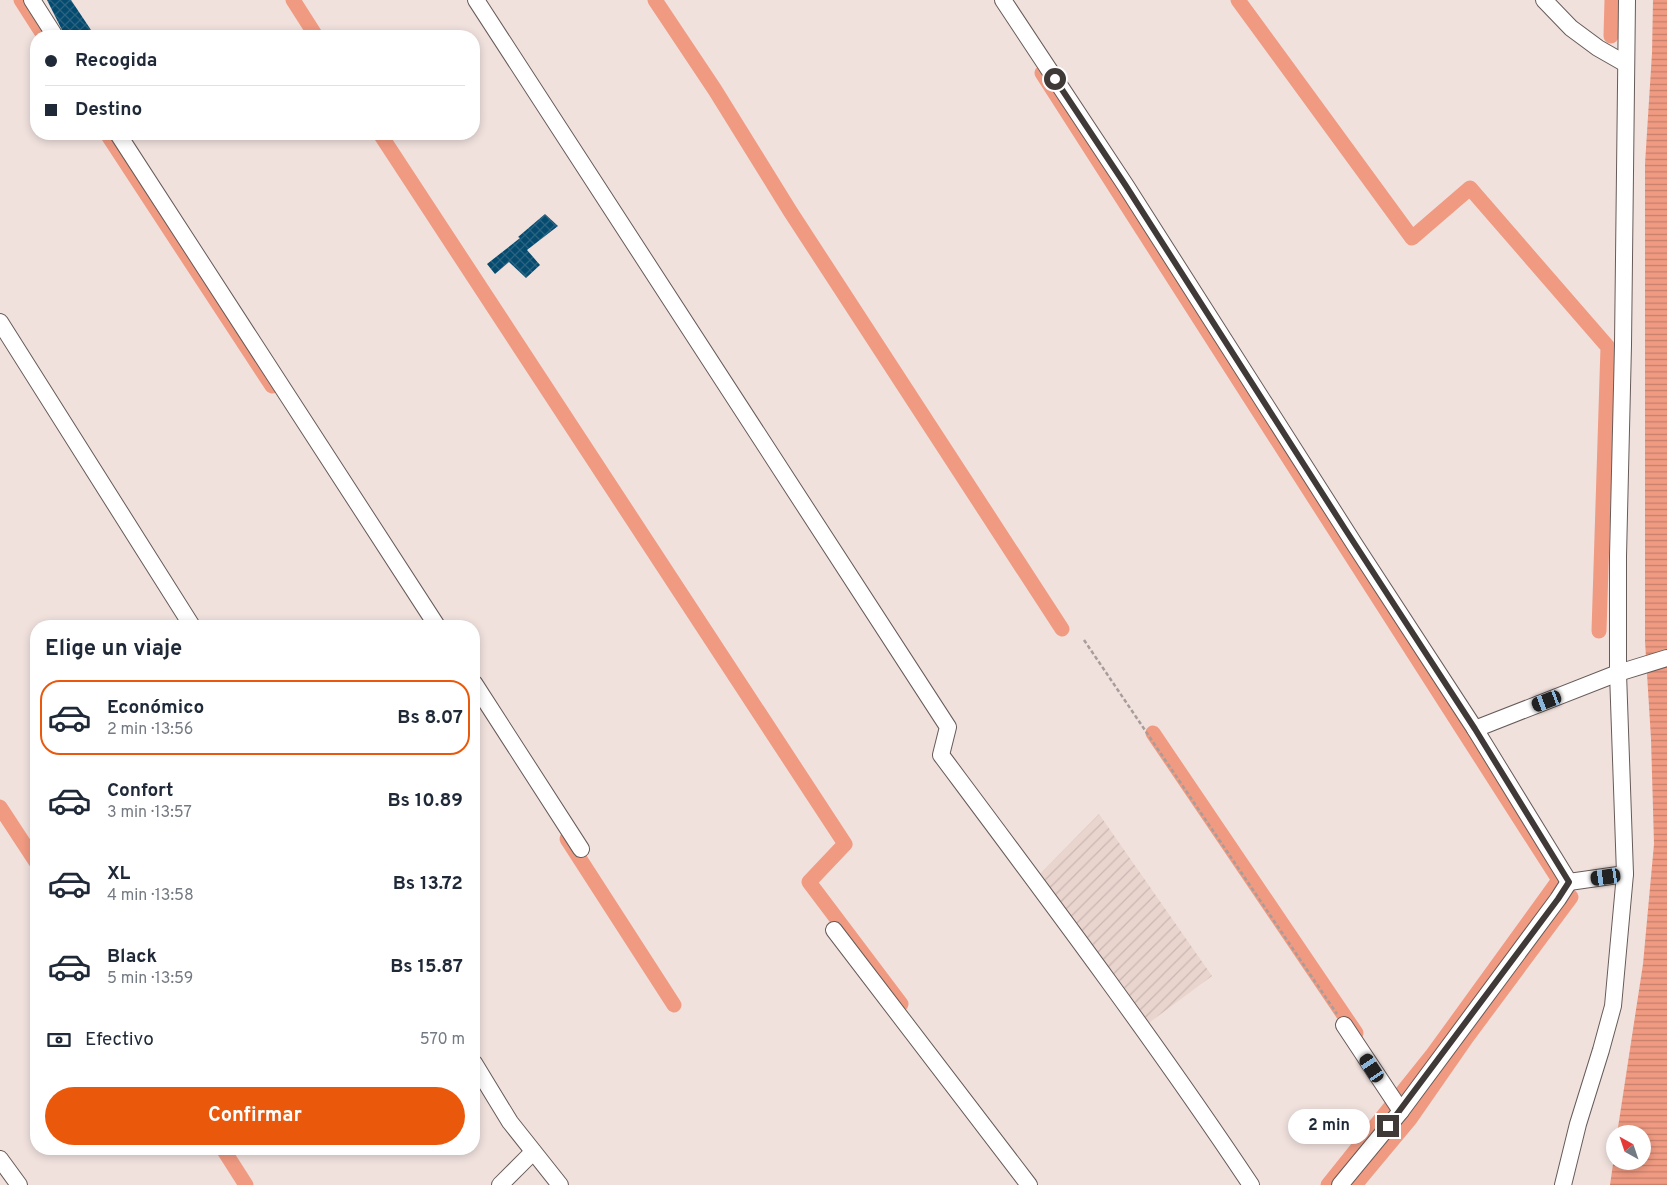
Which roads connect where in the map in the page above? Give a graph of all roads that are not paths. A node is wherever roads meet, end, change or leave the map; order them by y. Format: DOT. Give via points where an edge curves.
graph roads {
  1 [pos="32,0"];
  2 [pos="476,0"];
  3 [pos="1003,0"];
  4 [pos="1544,0"];
  5 [pos="1627,0"];
  6 [pos="51,30"];
  7 [pos="1626,64"];
  8 [pos="122,140"];
  9 [pos="0,322"];
  10 [pos="188,620"];
  11 [pos="433,620"];
  12 [pos="1667,658"];
  13 [pos="1622,672"];
  14 [pos="480,692"];
  15 [pos="1475,729"];
  16 [pos="581,849"];
  17 [pos="1625,874"];
  18 [pos="1569,882"];
  19 [pos="834,930"];
  20 [pos="1344,1025"];
  21 [pos="480,1073"];
  22 [pos="1401,1111"];
  23 [pos="533,1152"];
  24 [pos="0,1159"];
  25 [pos="19,1185"];
  26 [pos="500,1185"];
  27 [pos="560,1185"];
  28 [pos="1029,1185"];
  29 [pos="1250,1185"];
  30 [pos="1340,1185"];
  31 [pos="1563,1185"];
  1 -- 6 [label="street"];
  2 -- 29 [label="street" via="948,727 941,755 1061,916"];
  3 -- 15 [label="street"];
  4 -- 7 [label="street" via="1570,28"];
  5 -- 7 [label="street"];
  7 -- 13 [label="street" via="1618,556"];
  8 -- 11 [label="street"];
  9 -- 10 [label="street"];
  12 -- 13 [label="street"];
  13 -- 15 [label="street"];
  13 -- 17 [label="street"];
  14 -- 16 [label="street"];
  15 -- 18 [label="street"];
  17 -- 18 [label="street"];
  17 -- 31 [label="street" via="1612,1006"];
  18 -- 22 [label="street"];
  19 -- 28 [label="street"];
  20 -- 22 [label="street"];
  21 -- 23 [label="street"];
  22 -- 30 [label="street"];
  23 -- 26 [label="street"];
  23 -- 27 [label="street"];
  24 -- 25 [label="street"];
}
